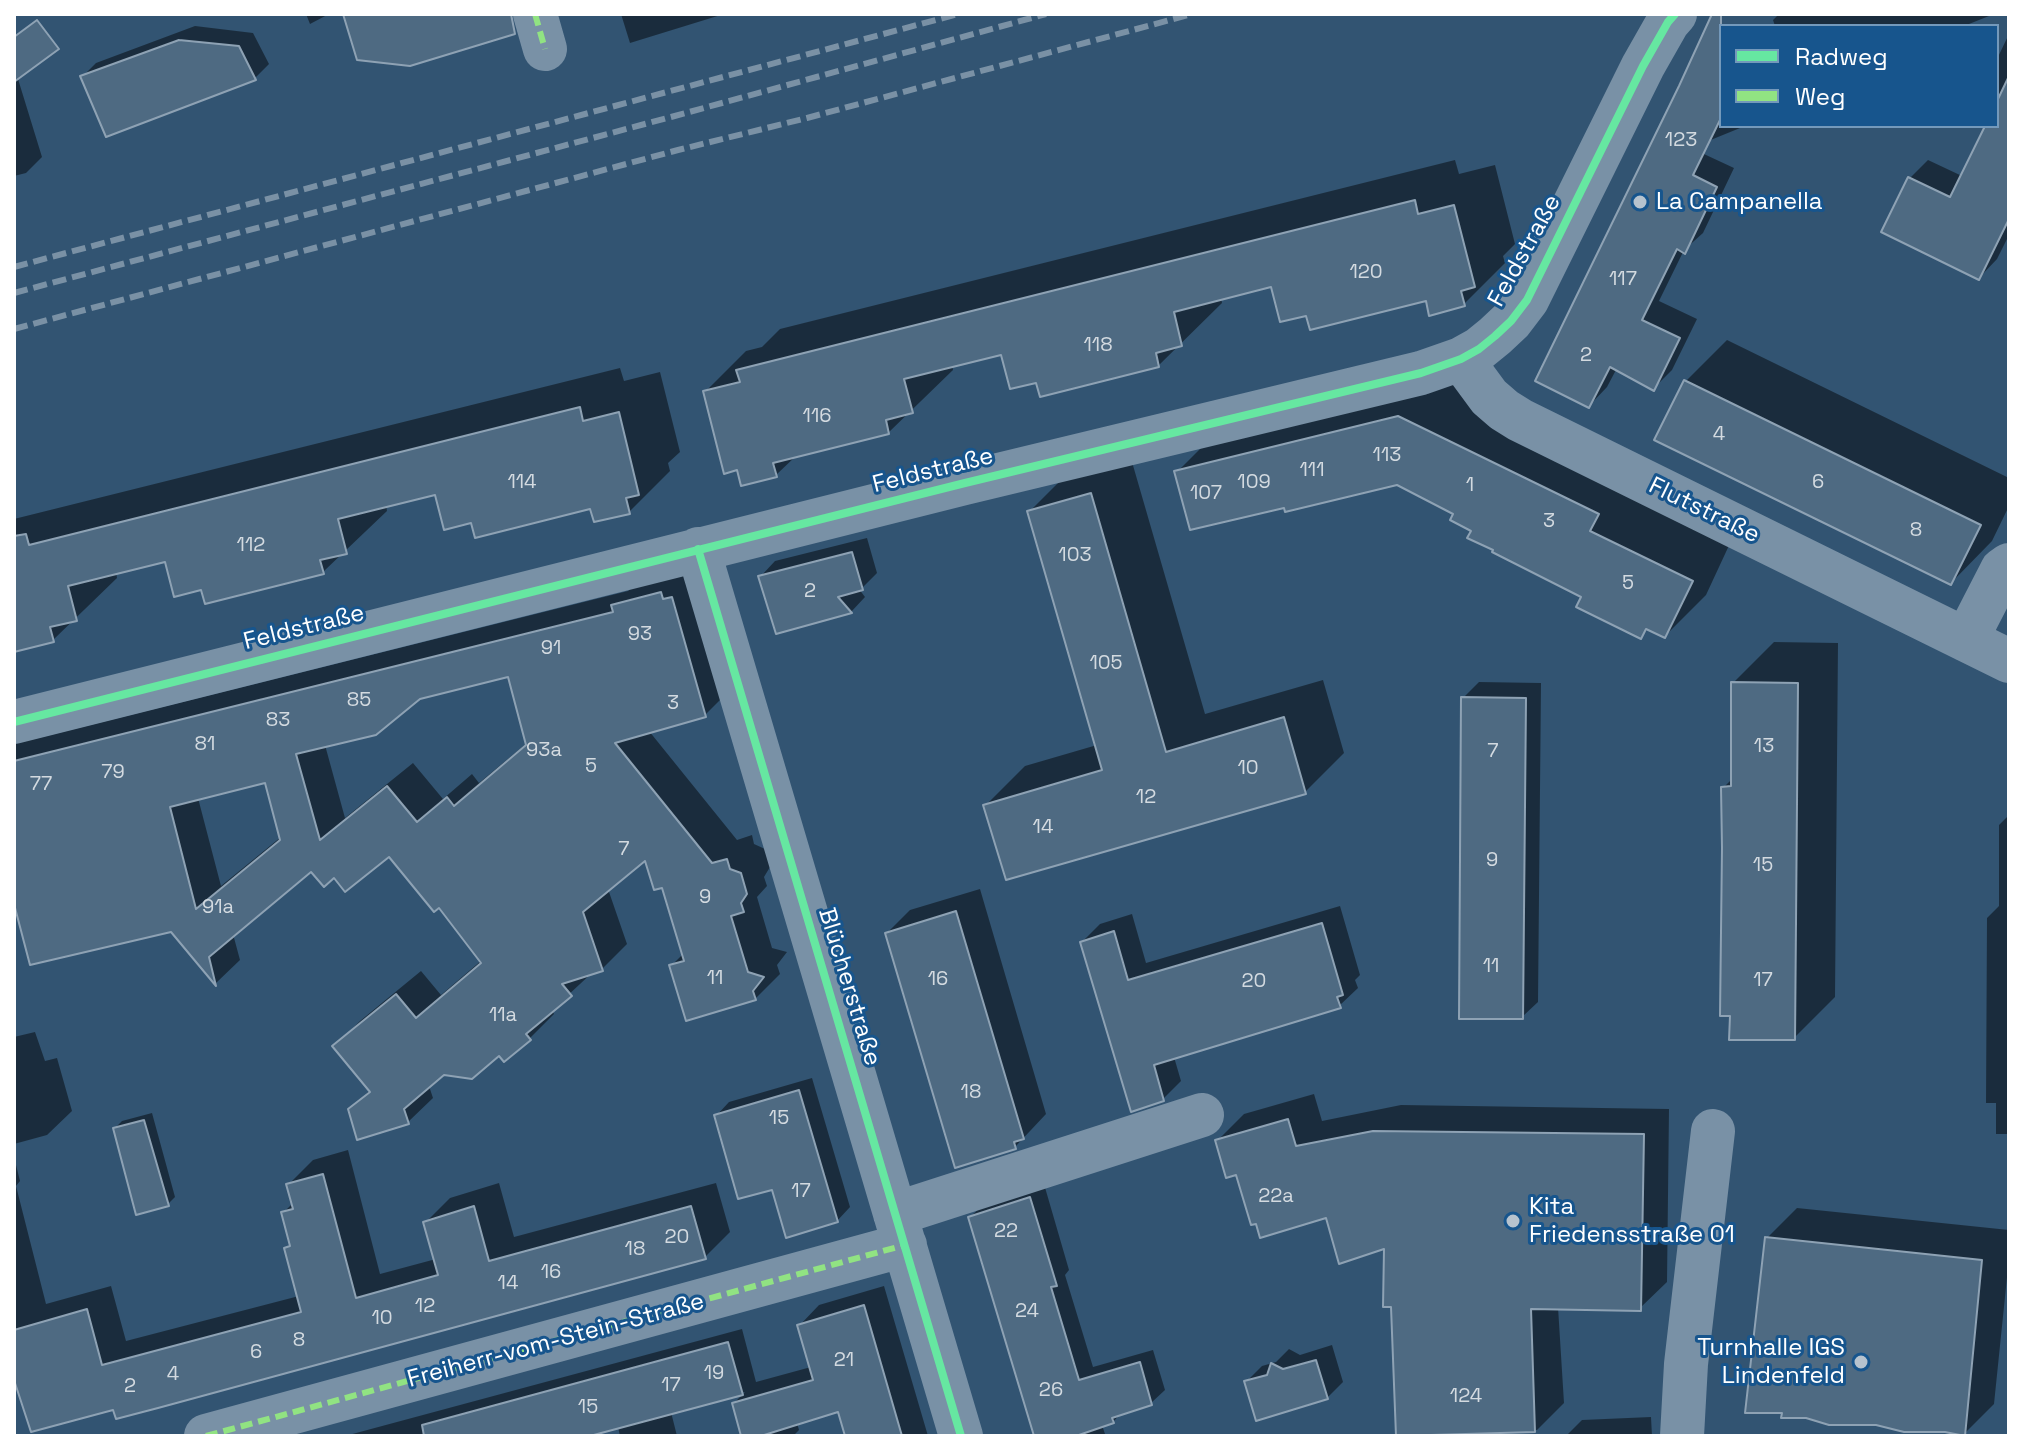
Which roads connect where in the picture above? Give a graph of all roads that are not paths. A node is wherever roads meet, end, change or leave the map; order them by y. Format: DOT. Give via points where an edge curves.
graph roads {
  1 [pos="1675,14"];
  2 [pos="1461,359"];
  3 [pos="698,549"];
  4 [pos="2009,565"];
  5 [pos="1966,640"];
  6 [pos="2009,661"];
  7 [pos="14,722"];
  8 [pos="1202,1115"];
  9 [pos="1713,1131"];
  10 [pos="900,1229"];
  11 [pos="206,1436"];
  12 [pos="961,1436"];
  13 [pos="1682,1436"];
  1 -- 2 [label="street, Feldstraße" via="1643,66 1527,300 1495,336"];
  2 -- 3 [label="street, Feldstraße"];
  2 -- 5 [label="street, Flutstraße" via="1489,397 1520,420"];
  3 -- 7 [label="street, Feldstraße"];
  3 -- 10 [label="street, Blücherstraße"];
  4 -- 5 [label="street"];
  5 -- 6 [label="street, Flutstraße"];
  8 -- 10 [label="street, Freiherr-vom-Stein-Straße"];
  9 -- 13 [label="street"];
  10 -- 11 [label="street, Freiherr-vom-Stein-Straße"];
  10 -- 12 [label="street, Blücherstraße"];
}
